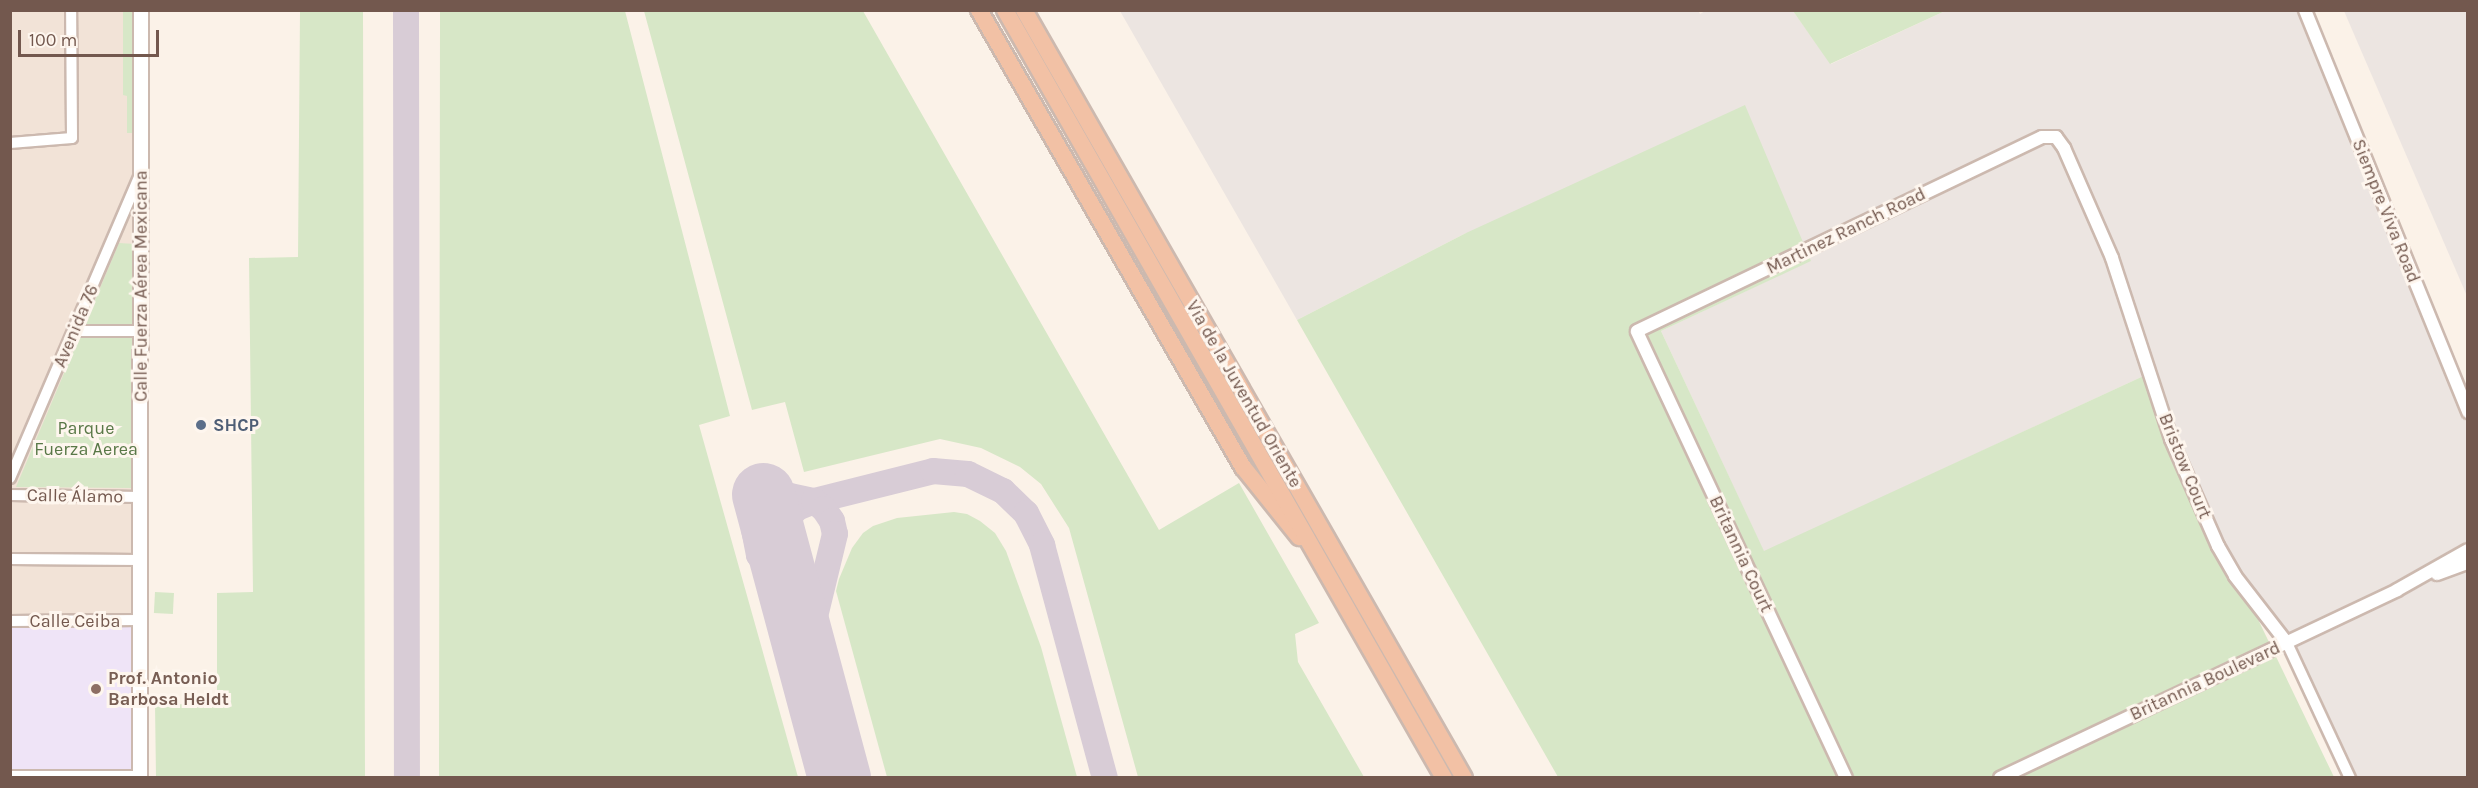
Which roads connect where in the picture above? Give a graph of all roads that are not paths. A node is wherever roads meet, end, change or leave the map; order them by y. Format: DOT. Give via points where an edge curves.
graph roads {
  1 [pos="71,10"];
  2 [pos="141,10"];
  3 [pos="979,10"];
  4 [pos="1005,10"];
  5 [pos="1024,10"];
  6 [pos="2305,10"];
  7 [pos="2056,137"];
  8 [pos="10,143"];
  9 [pos="141,172"];
  10 [pos="141,331"];
  11 [pos="1636,331"];
  12 [pos="75,332"];
  13 [pos="2468,412"];
  14 [pos="10,478"];
  15 [pos="10,495"];
  16 [pos="140,497"];
  17 [pos="2468,550"];
  18 [pos="10,559"];
  19 [pos="139,560"];
  20 [pos="2468,563"];
  21 [pos="1324,567"];
  22 [pos="2410,584"];
  23 [pos="139,620"];
  24 [pos="10,621"];
  25 [pos="2287,643"];
  26 [pos="10,776"];
  27 [pos="140,777"];
  28 [pos="1444,777"];
  29 [pos="1464,777"];
  30 [pos="1846,777"];
  31 [pos="2000,777"];
  32 [pos="2350,777"];
  1 -- 8 [label="street" via="72,138"];
  2 -- 9 [label="main road, Calle Fuerza Aérea Mexicana"];
  3 -- 21 [label="highway" via="1243,467"];
  4 -- 21 [label="highway, Via de la Juventud Oriente"];
  5 -- 29 [label="highway, Via de la Juventud Oriente"];
  6 -- 13 [label="street, Siempre Viva Road"];
  7 -- 11 [label="street, Martinez Ranch Road" via="2042,137"];
  7 -- 25 [label="street, Bristow Court" via="2112,258 2171,439 2218,546 2235,576"];
  9 -- 10 [label="main road, Calle Fuerza Aérea Mexicana"];
  9 -- 12 [label="street, Avenida 76"];
  10 -- 12 [label="street"];
  10 -- 16 [label="main road, Calle Fuerza Aérea Mexicana"];
  11 -- 30 [label="street, Britannia Court"];
  12 -- 14 [label="street, Avenida 76"];
  15 -- 16 [label="street, Calle Álamo"];
  16 -- 19 [label="main road, Calle Fuerza Aérea Mexicana"];
  17 -- 22 [label="street, Britannia Boulevard"];
  18 -- 19 [label="street"];
  19 -- 23 [label="main road, Calle Fuerza Aérea Mexicana"];
  20 -- 22 [label="street, Britannia Boulevard"];
  21 -- 28 [label="highway, Via de la Juventud Oriente"];
  22 -- 25 [label="street, Britannia Boulevard"];
  23 -- 24 [label="street, Calle Ceiba"];
  23 -- 27 [label="main road, Calle Fuerza Aérea Mexicana"];
  25 -- 31 [label="street, Britannia Boulevard"];
  25 -- 32 [label="street, Bristow Court"];
  26 -- 27 [label="street"];
}
